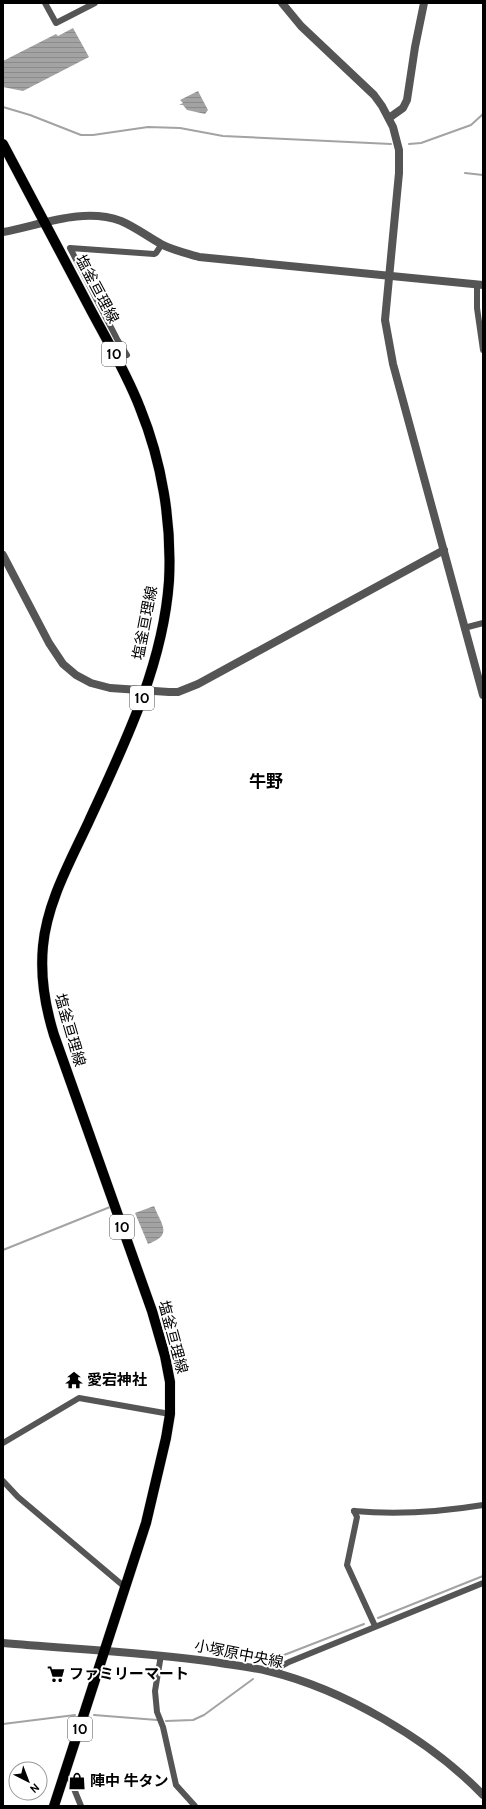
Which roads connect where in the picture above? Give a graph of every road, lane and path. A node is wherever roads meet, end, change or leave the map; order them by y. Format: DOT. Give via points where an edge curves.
graph roads {
  1 [pos="45,3"];
  2 [pos="78,3"];
  3 [pos="95,3"];
  4 [pos="282,3"];
  5 [pos="424,3"];
  6 [pos="81,10"];
  7 [pos="389,118"];
  8 [pos="3,144"];
  9 [pos="46,223"];
  10 [pos="3,232"];
  11 [pos="162,244"];
  12 [pos="390,276"];
  13 [pos="480,285"];
  14 [pos="483,350"];
  15 [pos="127,355"];
  16 [pos="444,550"];
  17 [pos="3,555"];
  18 [pos="483,623"];
  19 [pos="464,628"];
  20 [pos="145,691"];
  21 [pos="483,695"];
  22 [pos="170,1414"];
  23 [pos="3,1443"];
  24 [pos="3,1481"];
  25 [pos="483,1506"];
  26 [pos="483,1583"];
  27 [pos="126,1588"];
  28 [pos="375,1626"];
  29 [pos="3,1643"];
  30 [pos="105,1652"];
  31 [pos="162,1655"];
  32 [pos="278,1674"];
  33 [pos="64,1777"];
  34 [pos="483,1795"];
  35 [pos="54,1806"];
  36 [pos="81,1806"];
  37 [pos="195,1806"];
  1 -- 6 [label="street" via="56,23"];
  2 -- 6 [label="street"];
  3 -- 6 [label="street"];
  4 -- 7 [label="street" via="306,30 367,87"];
  5 -- 7 [label="street" via="407,100 403,108"];
  7 -- 12 [label="street" via="397,141 400,161"];
  8 -- 9 [label="main road, 塩釜亘理線 / 10"];
  9 -- 10 [label="street"];
  9 -- 11 [label="street" via="87,215 103,217 137,228"];
  9 -- 20 [label="main road, 塩釜亘理線 / 10" via="140,407 157,460 169,541 169,580 161,639"];
  11 -- 12 [label="street" via="206,258"];
  11 -- 15 [label="street" via="154,254 70,248"];
  12 -- 13 [label="street"];
  12 -- 16 [label="street" via="385,320 393,364"];
  13 -- 14 [label="street" via="477,308"];
  16 -- 19 [label="street"];
  16 -- 20 [label="street" via="198,684 178,692"];
  17 -- 20 [label="street" via="49,643 63,664 91,683 110,688"];
  18 -- 19 [label="street"];
  19 -- 21 [label="street"];
  20 -- 22 [label="main road, 塩釜亘理線 / 10" via="55,897 43,944 42,968 43,991 54,1035 158,1328 170,1382"];
  22 -- 23 [label="street" via="79,1398"];
  22 -- 27 [label="main road, 塩釜亘理線 / 10" via="146,1523"];
  24 -- 27 [label="street" via="18,1497"];
  25 -- 28 [label="street" via="432,1512 354,1511 357,1517 347,1565"];
  26 -- 28 [label="street"];
  27 -- 30 [label="main road, 塩釜亘理線 / 10"];
  28 -- 32 [label="street" via="289,1662 280,1667"];
  29 -- 30 [label="street, 小塚原中央線"];
  30 -- 31 [label="street, 小塚原中央線"];
  30 -- 33 [label="main road, 塩釜亘理線 / 10"];
  31 -- 32 [label="street, 小塚原中央線"];
  31 -- 37 [label="street" via="155,1703 176,1785"];
  32 -- 34 [label="street, 小塚原中央線" via="330,1692 372,1713 432,1751"];
  33 -- 35 [label="main road, 塩釜亘理線 / 10"];
  33 -- 36 [label="street" via="70,1779"];
}
